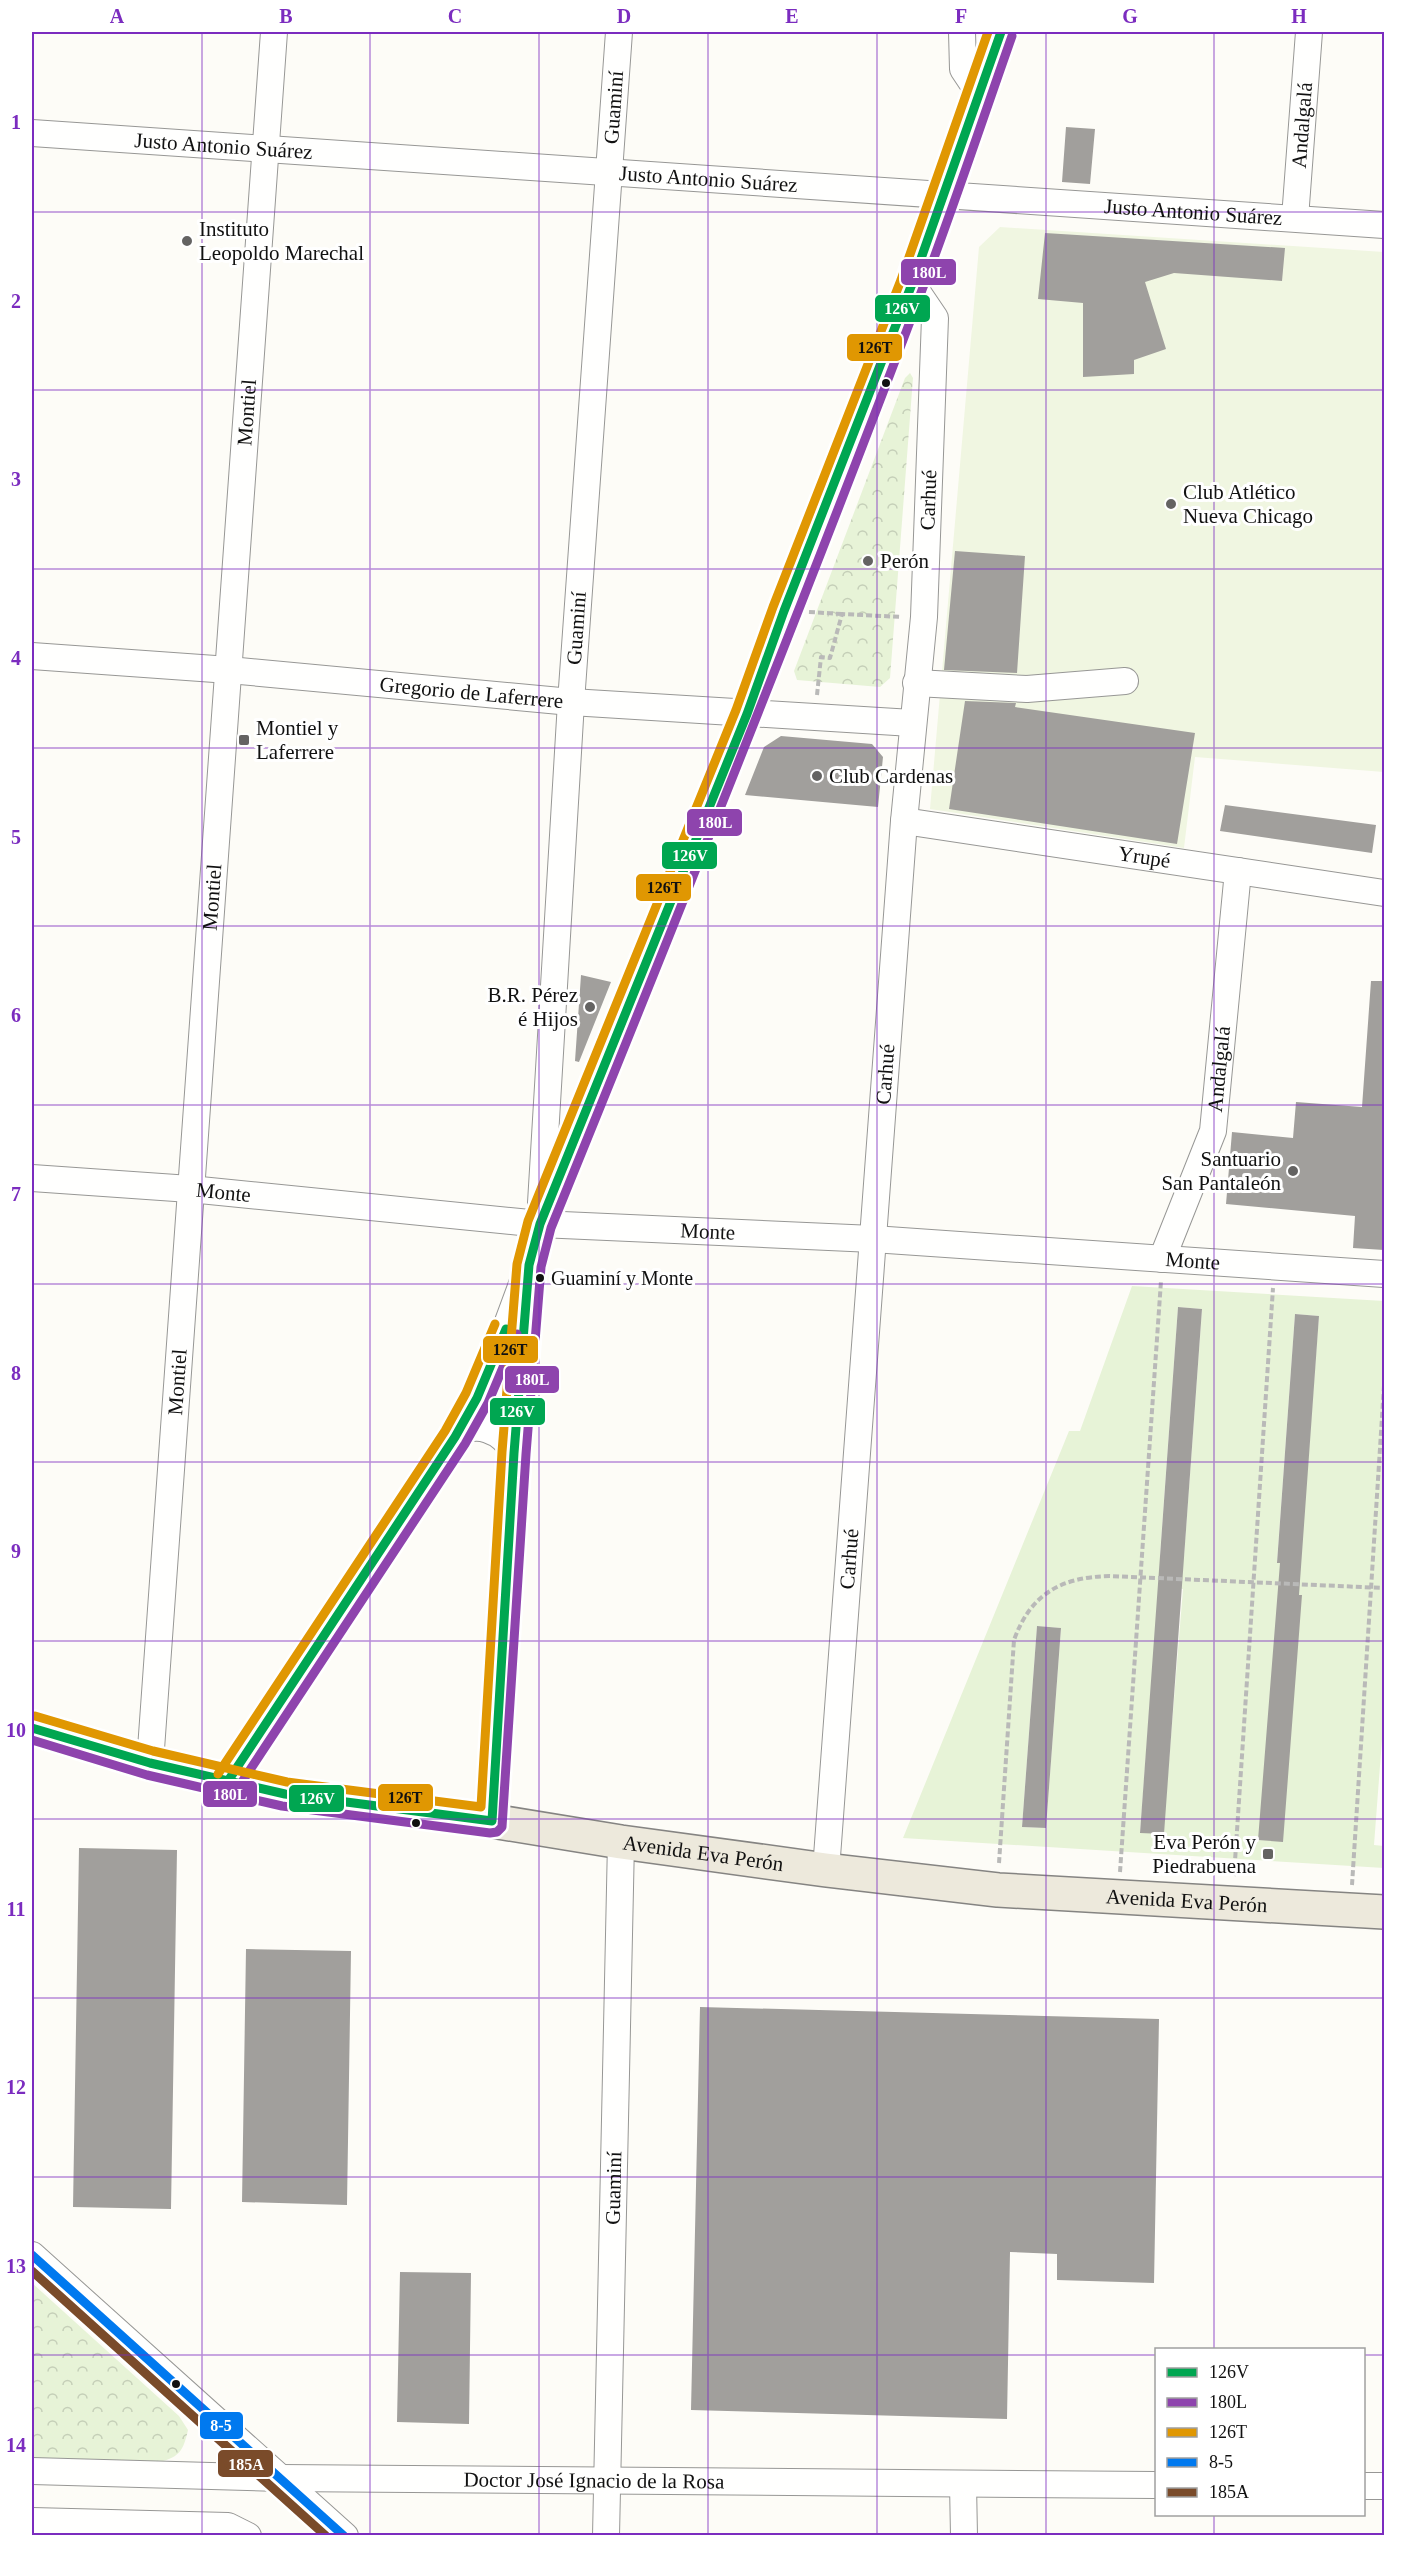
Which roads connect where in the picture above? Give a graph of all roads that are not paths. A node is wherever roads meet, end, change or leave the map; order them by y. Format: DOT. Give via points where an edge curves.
graph roads {
  1 [pos="274,32"];
  2 [pos="620,32"];
  3 [pos="962,32"];
  4 [pos="1001,32"];
  5 [pos="1309,32"];
  6 [pos="979,93"];
  7 [pos="32,132"];
  8 [pos="267,150"];
  9 [pos="609,173"];
  10 [pos="945,196"];
  11 [pos="1295,218"];
  12 [pos="1384,225"];
  13 [pos="912,284"];
  14 [pos="32,656"];
  15 [pos="229,670"];
  16 [pos="1125,681"];
  17 [pos="916,683"];
  18 [pos="571,702"];
  19 [pos="747,714"];
  20 [pos="912,723"];
  21 [pos="903,821"];
  22 [pos="1238,871"];
  23 [pos="1384,893"];
  24 [pos="32,1178"];
  25 [pos="190,1189"];
  26 [pos="540,1224"];
  27 [pos="873,1239"];
  28 [pos="1162,1259"];
  29 [pos="530,1264"];
  30 [pos="1384,1274"];
  31 [pos="455,1437"];
  32 [pos="514,1453"];
  33 [pos="32,1728"];
  34 [pos="150,1763"];
  35 [pos="228,1781"];
  36 [pos="492,1821"];
  37 [pos="621,1842"];
  38 [pos="826,1870"];
  39 [pos="1384,1912"];
  40 [pos="32,2255"];
  41 [pos="32,2470"];
  42 [pos="280,2478"];
  43 [pos="608,2479"];
  44 [pos="963,2484"];
  45 [pos="1155,2485"];
  46 [pos="1365,2486"];
  47 [pos="1384,2486"];
  48 [pos="32,2521"];
  49 [pos="248,2535"];
  50 [pos="345,2535"];
  51 [pos="606,2535"];
  52 [pos="964,2535"];
  1 -- 8 [label="street, Montiel"];
  2 -- 9 [label="street, Guaminí"];
  3 -- 6 [label="street" via="963,69"];
  4 -- 6 [label="street"];
  5 -- 11 [label="street, Andalgalá"];
  6 -- 10 [label="street"];
  7 -- 8 [label="street, Justo Antonio Suárez"];
  8 -- 9 [label="street, Justo Antonio Suárez"];
  8 -- 15 [label="street, Montiel"];
  9 -- 10 [label="street, Justo Antonio Suárez"];
  9 -- 18 [label="street, Guaminí"];
  10 -- 11 [label="street, Justo Antonio Suárez"];
  10 -- 13 [label="street"];
  11 -- 12 [label="street, Justo Antonio Suárez"];
  13 -- 17 [label="street, Carhué" via="935,318 924,617"];
  13 -- 19 [label="street"];
  14 -- 15 [label="street, Gregorio de Laferrere"];
  15 -- 18 [label="street, Gregorio de Laferrere"];
  15 -- 25 [label="street, Montiel"];
  16 -- 17 [label="street" via="1027,689"];
  17 -- 20 [label="street, Carhué"];
  18 -- 19 [label="street, Gregorio de Laferrere"];
  18 -- 26 [label="street, Guaminí"];
  19 -- 20 [label="street, Gregorio de Laferrere"];
  19 -- 26 [label="street"];
  20 -- 21 [label="street, Carhué"];
  21 -- 22 [label="street, Yrupé"];
  21 -- 27 [label="street, Carhué"];
  22 -- 23 [label="street, Yrupé"];
  22 -- 28 [label="street, Andalgalá" via="1214,1131"];
  24 -- 25 [label="street, Monte"];
  25 -- 26 [label="street, Monte"];
  25 -- 34 [label="street, Montiel"];
  26 -- 27 [label="street, Monte"];
  26 -- 29 [label="street"];
  27 -- 28 [label="street, Monte"];
  27 -- 38 [label="street, Carhué"];
  28 -- 30 [label="street, Monte"];
  29 -- 31 [label="street" via="492,1365"];
  29 -- 32 [label="street"];
  31 -- 32 [label="street" via="464,1429 480,1427 509,1443"];
  31 -- 35 [label="street"];
  32 -- 36 [label="street"];
  33 -- 34 [label="main road, Avenida Eva Perón"];
  34 -- 35 [label="main road, Avenida Eva Perón"];
  35 -- 36 [label="main road, Avenida Eva Perón" via="285,1794"];
  36 -- 37 [label="main road, Avenida Eva Perón"];
  37 -- 38 [label="main road, Avenida Eva Perón"];
  37 -- 43 [label="street, Guaminí"];
  38 -- 39 [label="main road, Avenida Eva Perón" via="998,1890"];
  40 -- 42 [label="street"];
  41 -- 42 [label="street, Doctor José Ignacio de la Rosa"];
  42 -- 43 [label="street, Doctor José Ignacio de la Rosa"];
  42 -- 50 [label="street"];
  43 -- 44 [label="street, Doctor José Ignacio de la Rosa"];
  43 -- 51 [label="street, Guaminí"];
  44 -- 45 [label="street, Doctor José Ignacio de la Rosa"];
  44 -- 52 [label="street"];
  46 -- 47 [label="street"];
  48 -- 49 [label="street" via="228,2526"];
}
